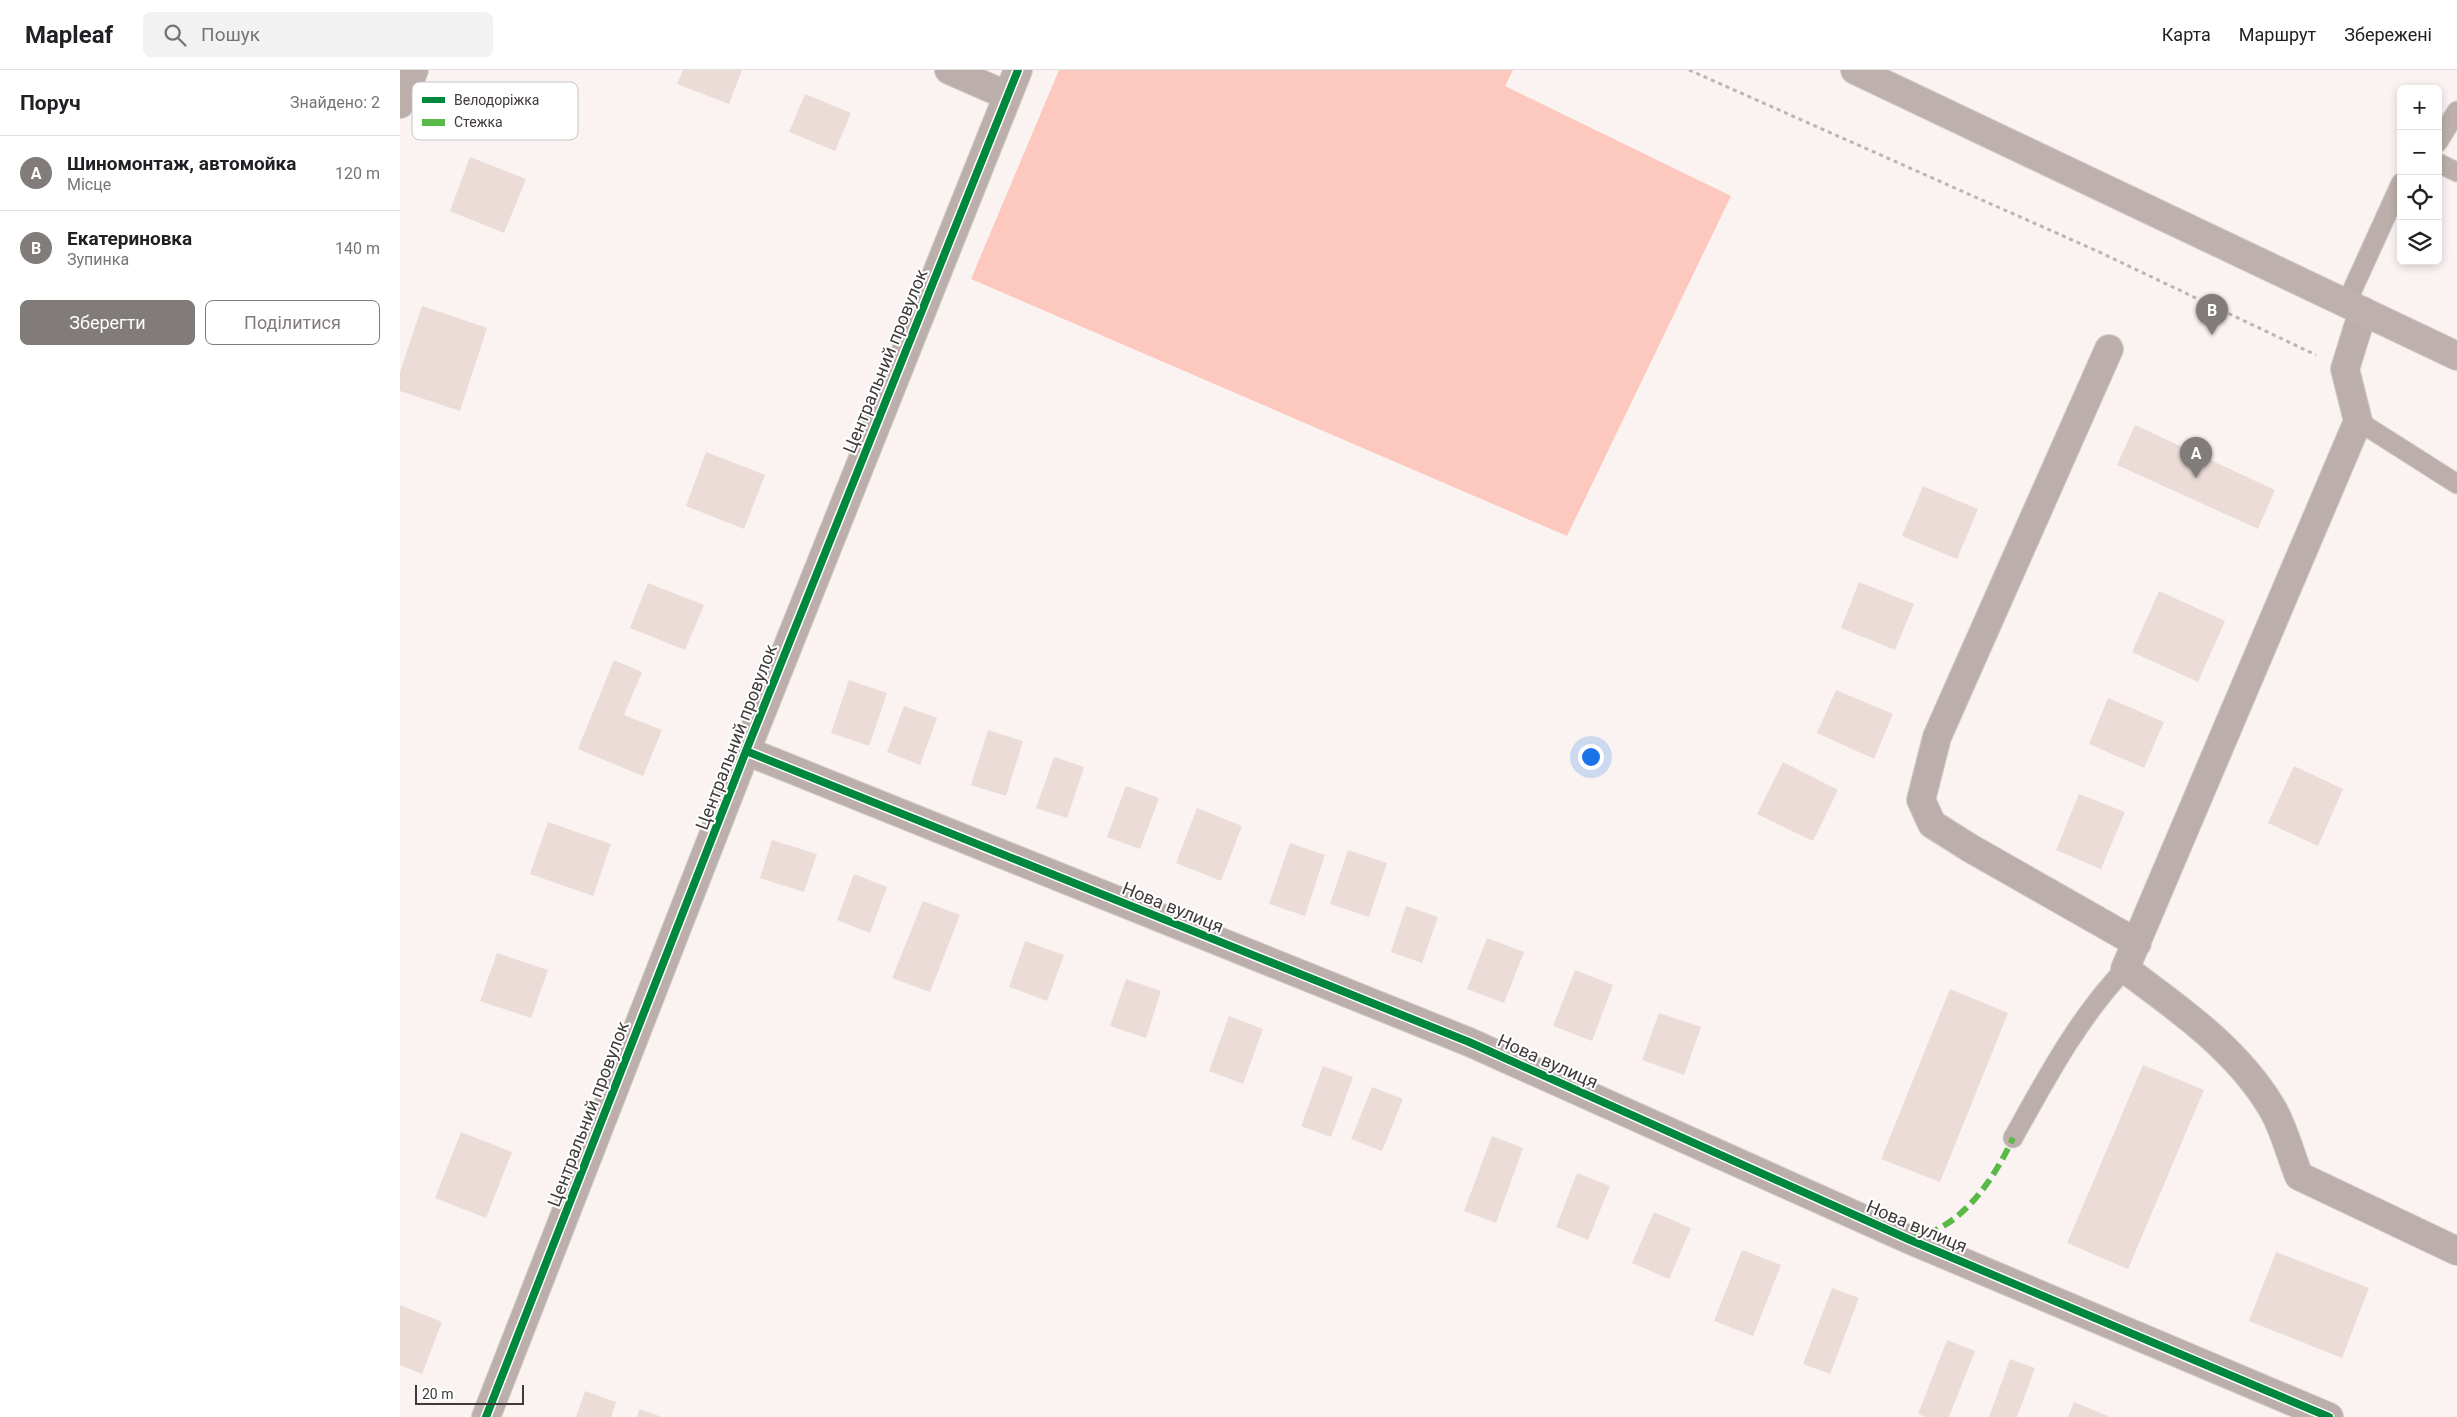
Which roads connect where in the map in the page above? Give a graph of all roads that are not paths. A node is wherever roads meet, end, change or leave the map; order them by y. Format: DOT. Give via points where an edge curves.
graph roads {
  1 [pos="414,70"];
  2 [pos="949,70"];
  3 [pos="1018,70"];
  4 [pos="1854,70"];
  5 [pos="1006,96"];
  6 [pos="400,104"];
  7 [pos="2457,111"];
  8 [pos="2442,135"];
  9 [pos="2442,165"];
  10 [pos="2457,172"];
  11 [pos="2397,194"];
  12 [pos="2354,307"];
  13 [pos="2109,349"];
  14 [pos="2457,356"];
  15 [pos="2358,421"];
  16 [pos="2457,484"];
  17 [pos="746,751"];
  18 [pos="2137,943"];
  19 [pos="2125,969"];
  20 [pos="2013,1138"];
  21 [pos="2457,1251"];
  22 [pos="486,1417"];
  23 [pos="2329,1417"];
  1 -- 6 [label="street"];
  2 -- 5 [label="street"];
  3 -- 5 [label="street, Центральний провулок"];
  4 -- 12 [label="main road"];
  5 -- 17 [label="street, Центральний провулок"];
  7 -- 8 [label="lane"];
  9 -- 10 [label="lane"];
  11 -- 12 [label="lane"];
  12 -- 14 [label="main road"];
  12 -- 15 [label="street" via="2345,369"];
  13 -- 18 [label="street" via="1936,736 1920,800 1932,824"];
  15 -- 16 [label="lane"];
  15 -- 18 [label="street"];
  17 -- 22 [label="street, Центральний провулок"];
  17 -- 23 [label="street, Нова вулиця" via="1469,1042 1908,1239"];
  18 -- 19 [label="street"];
  19 -- 20 [label="lane" via="2105,990 2061,1053"];
  19 -- 21 [label="street" via="2232,1054 2273,1108 2299,1176"];
}
